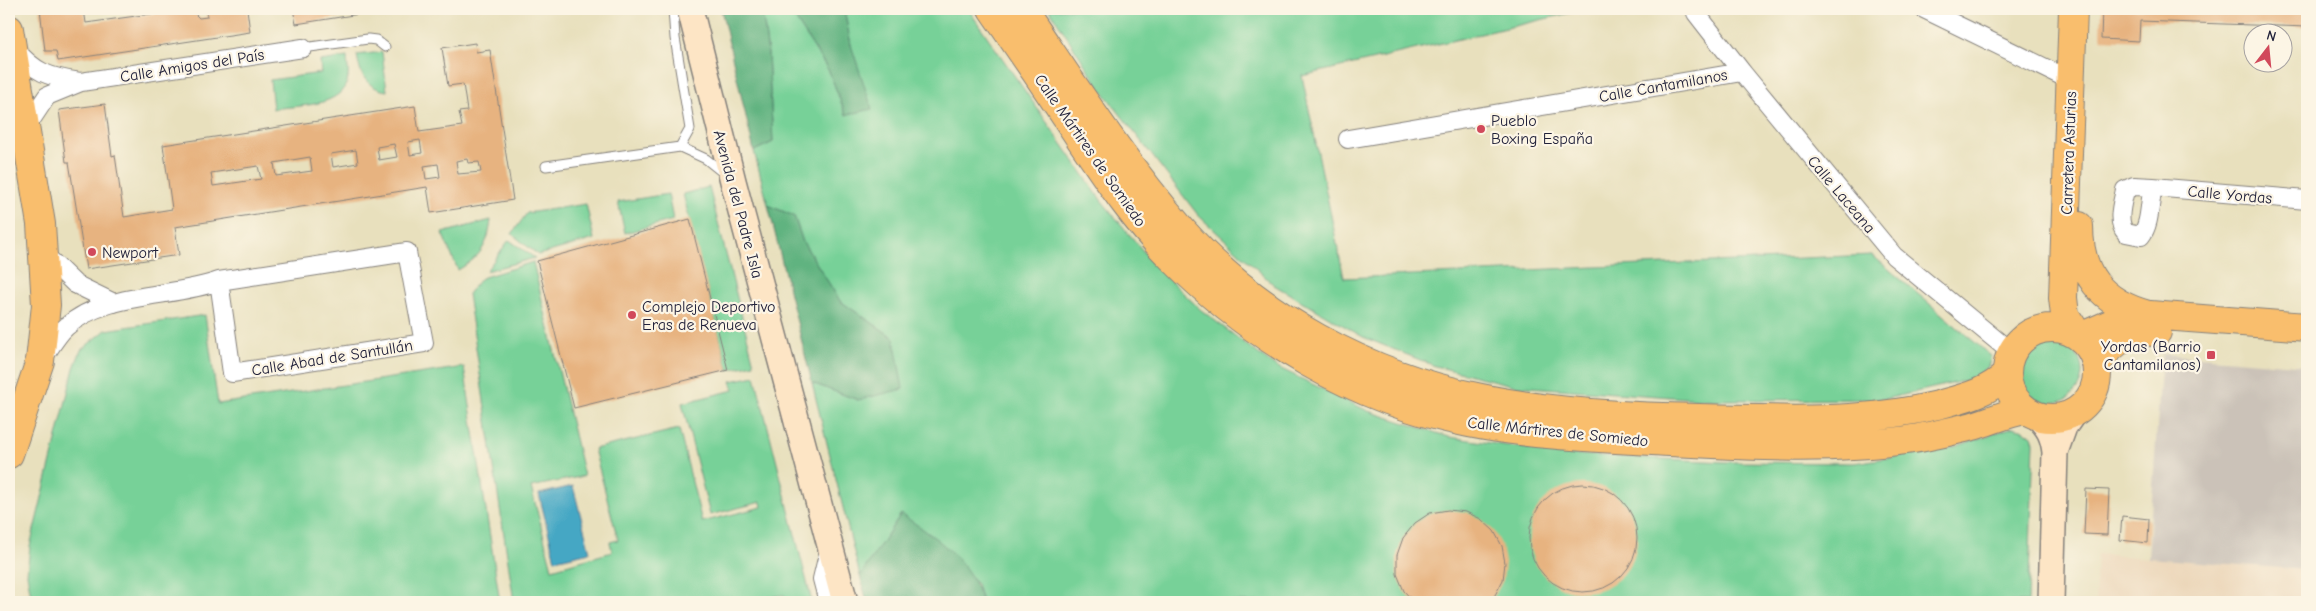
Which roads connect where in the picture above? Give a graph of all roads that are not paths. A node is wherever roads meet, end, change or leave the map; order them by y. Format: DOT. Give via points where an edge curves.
graph roads {
  1 [pos="673,9"];
  2 [pos="690,9"];
  3 [pos="992,9"];
  4 [pos="1022,9"];
  5 [pos="1924,9"];
  6 [pos="2073,9"];
  7 [pos="1696,13"];
  8 [pos="10,37"];
  9 [pos="385,47"];
  10 [pos="302,48"];
  11 [pos="1742,72"];
  12 [pos="2070,80"];
  13 [pos="81,82"];
  14 [pos="25,129"];
  15 [pos="2068,130"];
  16 [pos="1348,139"];
  17 [pos="680,147"];
  18 [pos="546,166"];
  19 [pos="733,181"];
  20 [pos="2153,187"];
  21 [pos="2307,200"];
  22 [pos="44,254"];
  23 [pos="219,280"];
  24 [pos="2063,298"];
  25 [pos="114,303"];
  26 [pos="2150,315"];
  27 [pos="2307,327"];
  28 [pos="2040,330"];
  29 [pos="2079,336"];
  30 [pos="2307,344"];
  31 [pos="40,361"];
  32 [pos="2097,362"];
  33 [pos="2009,364"];
  34 [pos="2032,414"];
  35 [pos="2073,414"];
  36 [pos="2055,452"];
  37 [pos="9,454"];
  38 [pos="830,545"];
  39 [pos="828,602"];
  40 [pos="844,602"];
  41 [pos="2051,602"];
  1 -- 17 [label="lane" via="690,129"];
  2 -- 19 [label="main road, Avenida del Padre Isla"];
  3 -- 34 [label="main road, Calle Mártires de Somiedo" via="1122,200 1169,255 1245,322 1296,356 1380,396 1441,416 1505,428 1604,438 1806,446 1909,440 1976,425 2006,414"];
  4 -- 33 [label="main road, Calle Mártires de Somiedo" via="1140,178 1184,232 1268,306 1344,353 1416,382 1483,399 1590,412 1705,418 1859,419 1904,413 1968,397 1994,386"];
  5 -- 12 [label="street"];
  6 -- 12 [label="main road, Carretera Asturias"];
  7 -- 11 [label="street, Calle Laceana"];
  8 -- 13 [label="street, Calle Amigos del País" via="24,60 50,77"];
  8 -- 14 [label="main road"];
  9 -- 10 [label="lane" via="381,42 368,39"];
  10 -- 13 [label="street, Calle Amigos del País"];
  11 -- 16 [label="street, Calle Cantamilanos"];
  11 -- 33 [label="street, Calle Laceana" via="1894,256"];
  12 -- 15 [label="main road, Carretera Asturias"];
  13 -- 14 [label="street, Calle Amigos del País" via="47,96"];
  14 -- 22 [label="main road"];
  15 -- 24 [label="main road, Carretera Asturias"];
  15 -- 26 [label="main road" via="2079,152 2079,245 2082,260 2106,296 2125,308"];
  17 -- 18 [label="lane"];
  17 -- 19 [label="lane" via="706,159"];
  19 -- 38 [label="main road, Avenida del Padre Isla"];
  20 -- 21 [label="street, Calle Yordas"];
  22 -- 25 [label="street" via="75,284"];
  22 -- 31 [label="main road" via="46,305"];
  23 -- 23 [label="street, Calle Abad de Santullán" via="232,373 424,343 407,252"];
  23 -- 25 [label="street, Calle Abad de Santullán" via="201,287"];
  24 -- 28 [label="main road, Carretera Asturias" via="2053,318"];
  24 -- 29 [label="main road, Carretera Asturias" via="2065,315"];
  25 -- 31 [label="street, Calle Abad de Santullán" via="88,312 66,327"];
  26 -- 27 [label="main road"];
  26 -- 29 [label="main road" via="2128,316"];
  28 -- 29 [label="main road" via="2060,329"];
  28 -- 33 [label="main road" via="2019,342"];
  29 -- 32 [label="main road"];
  30 -- 32 [label="main road" via="2148,332 2127,336 2112,344"];
  31 -- 37 [label="main road"];
  32 -- 35 [label="main road" via="2094,392"];
  33 -- 34 [label="main road" via="2009,389 2016,401"];
  34 -- 35 [label="main road" via="2050,419"];
  34 -- 36 [label="main road" via="2048,427"];
  35 -- 36 [label="main road" via="2064,427"];
  36 -- 41 [label="main road"];
  38 -- 39 [label="street" via="822,578"];
  38 -- 40 [label="main road, Avenida del Padre Isla"];
}
